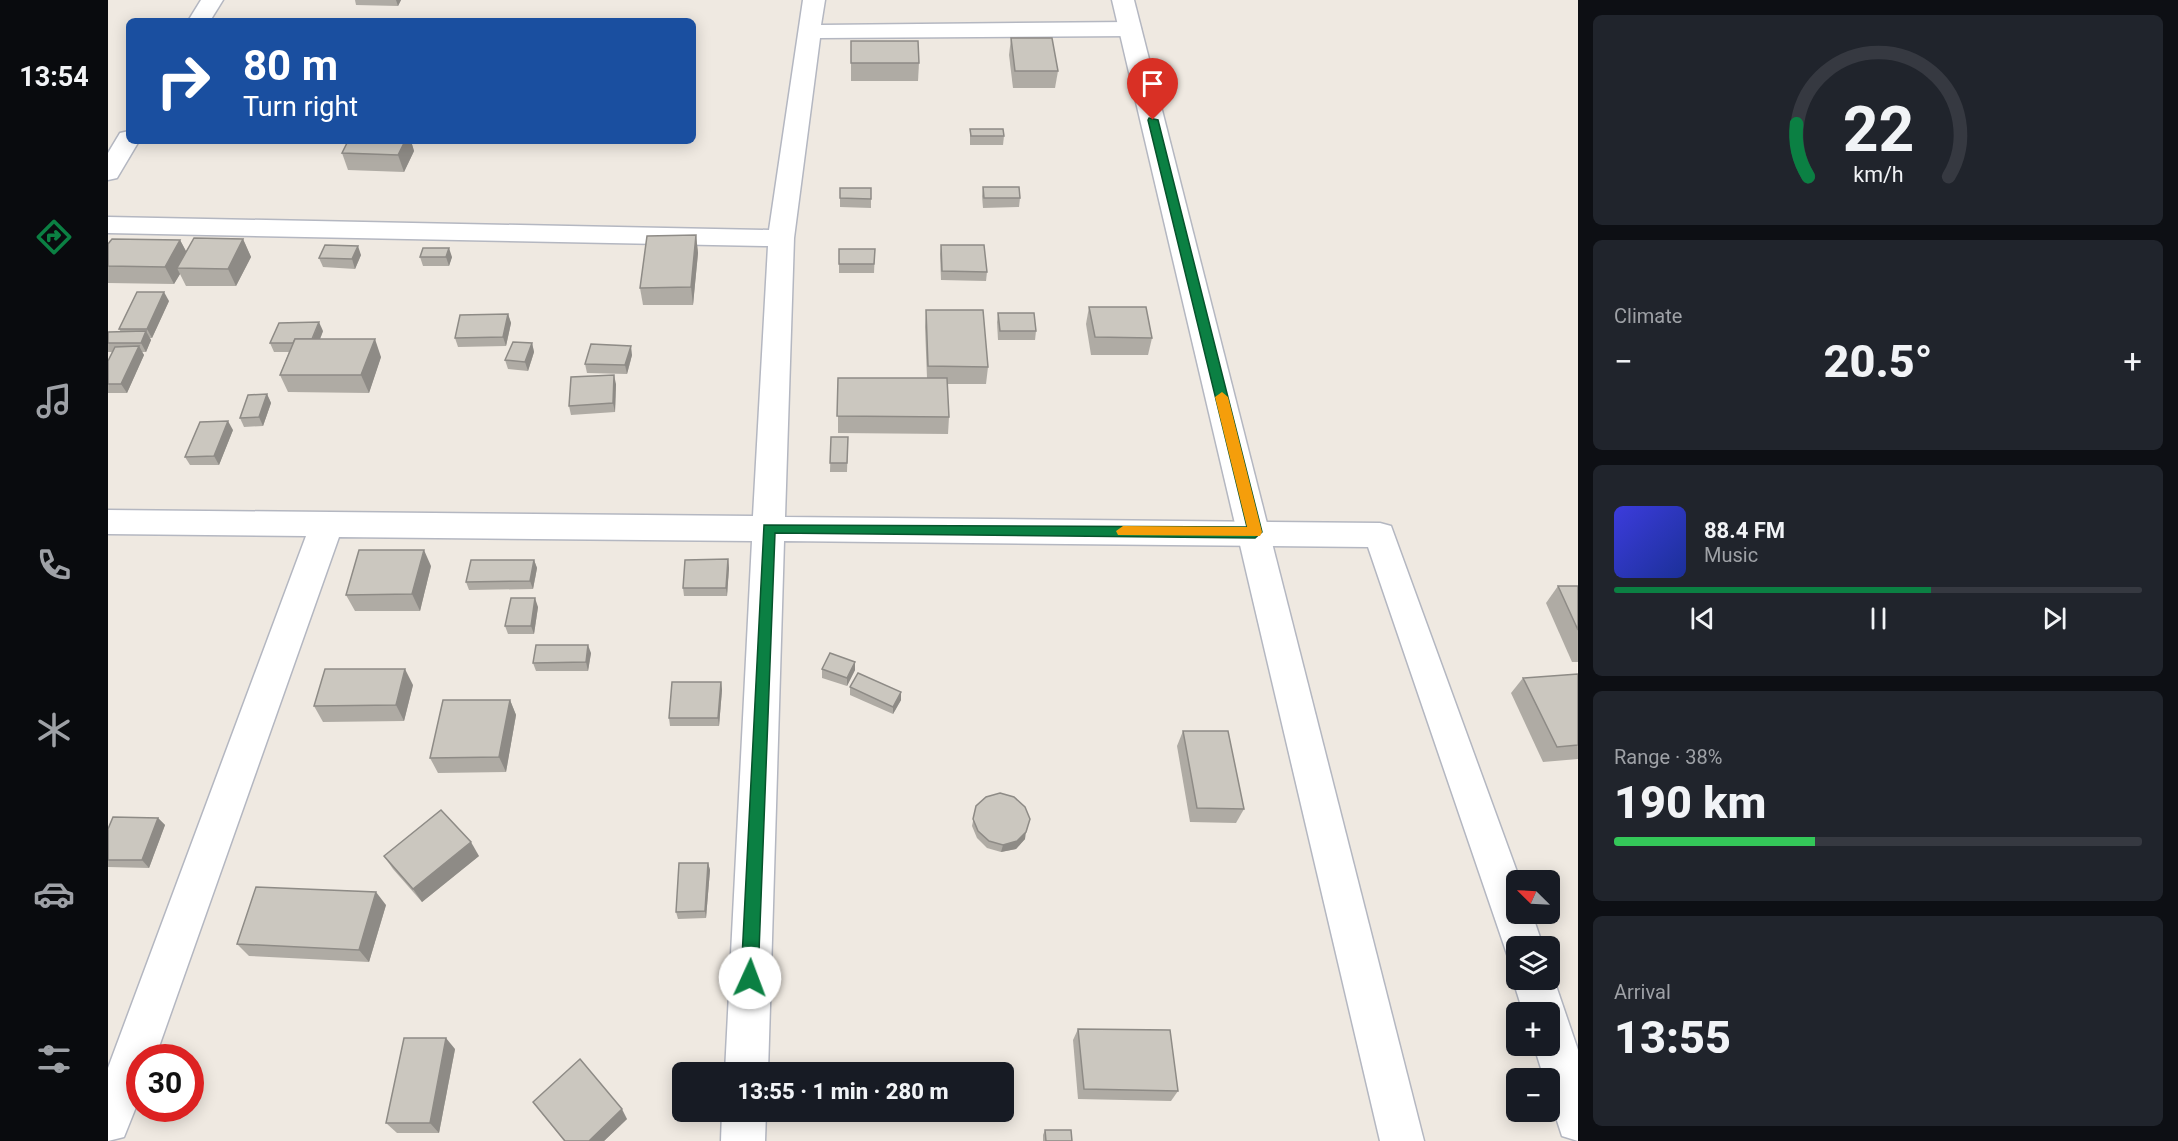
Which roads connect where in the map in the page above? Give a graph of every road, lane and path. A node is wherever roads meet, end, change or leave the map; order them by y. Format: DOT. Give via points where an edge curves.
graph roads {
  1 [pos="212,0"];
  2 [pos="814,0"];
  3 [pos="1126,14"];
  4 [pos="202,18"];
  5 [pos="810,32"];
  6 [pos="126,143"];
  7 [pos="108,173"];
  8 [pos="108,225"];
  9 [pos="781,238"];
  10 [pos="108,522"];
  11 [pos="327,524"];
  12 [pos="768,528"];
  13 [pos="1255,532"];
  14 [pos="1520,936"];
  15 [pos="1558,1056"];
  16 [pos="120,1060"];
  17 [pos="746,1062"];
  18 [pos="1578,1120"];
  19 [pos="108,1121"];
  20 [pos="744,1122"];
  21 [pos="743,1141"];
  22 [pos="1402,1141"];
  1 -- 4 [label="street"];
  2 -- 5 [label="street"];
  3 -- 5 [label="street"];
  3 -- 13 [label="street"];
  5 -- 9 [label="street"];
  6 -- 7 [label="street"];
  8 -- 9 [label="street"];
  9 -- 12 [label="street"];
  10 -- 11 [label="street"];
  11 -- 12 [label="street"];
  11 -- 16 [label="street"];
  12 -- 13 [label="street"];
  12 -- 17 [label="street"];
  13 -- 14 [label="street" via="1380,535"];
  13 -- 22 [label="street"];
  15 -- 18 [label="street"];
  16 -- 19 [label="street"];
  20 -- 21 [label="street"];
}
